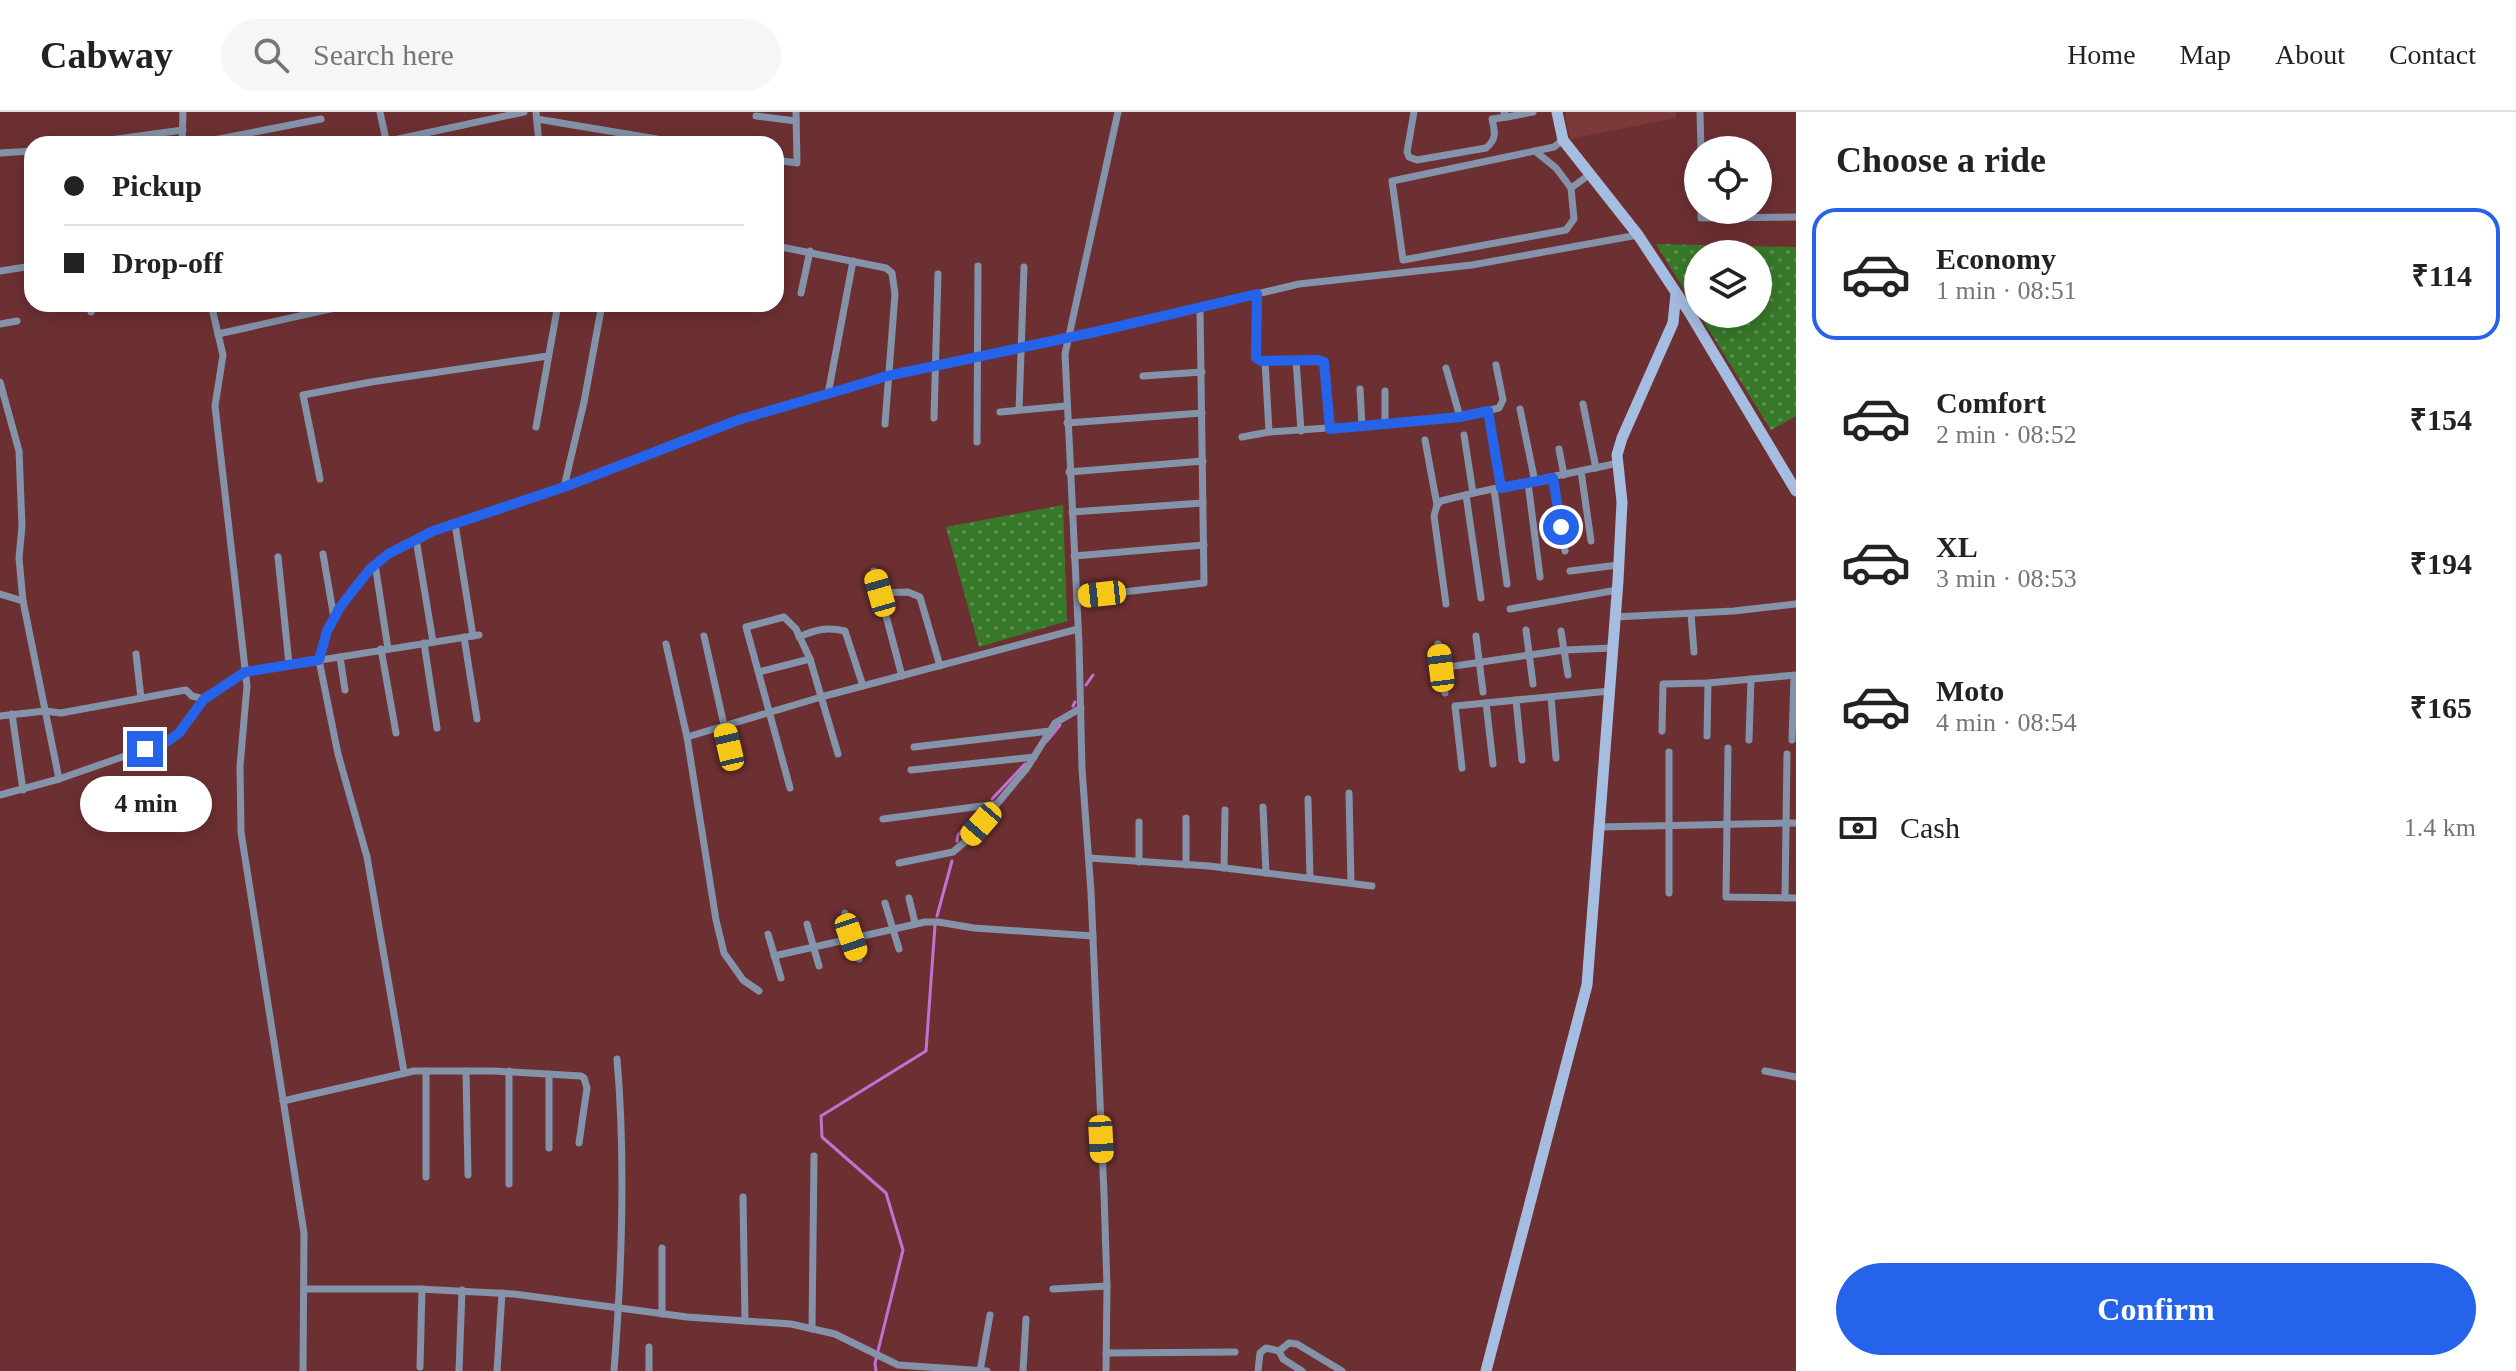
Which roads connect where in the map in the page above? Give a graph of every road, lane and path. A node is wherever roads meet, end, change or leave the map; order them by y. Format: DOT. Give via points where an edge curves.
graph roads {
  1 [pos="183,112"];
  2 [pos="380,112"];
  3 [pos="524,112"];
  4 [pos="1118,112"];
  5 [pos="1414,112"];
  6 [pos="1486,112"];
  7 [pos="1533,112"];
  8 [pos="1557,112"];
  9 [pos="1700,112"];
  10 [pos="1506,115"];
  11 [pos="537,116"];
  12 [pos="756,116"];
  13 [pos="796,117"];
  14 [pos="321,119"];
  15 [pos="1492,119"];
  16 [pos="183,130"];
  17 [pos="139,136"];
  18 [pos="183,136"];
  19 [pos="234,136"];
  20 [pos="385,136"];
  21 [pos="412,136"];
  22 [pos="538,136"];
  23 [pos="644,136"];
  24 [pos="1701,136"];
  25 [pos="1563,140"];
  26 [pos="1535,151"];
  27 [pos="24,152"];
  28 [pos="0,153"];
  29 [pos="784,161"];
  30 [pos="1589,175"];
  31 [pos="1571,188"];
  32 [pos="1772,216"];
  33 [pos="1796,217"];
  34 [pos="1638,235"];
  35 [pos="784,247"];
  36 [pos="810,251"];
  37 [pos="853,261"];
  38 [pos="978,266"];
  39 [pos="24,267"];
  40 [pos="1024,267"];
  41 [pos="0,271"];
  42 [pos="938,274"];
  43 [pos="801,293"];
  44 [pos="1257,294"];
  45 [pos="1676,294"];
  46 [pos="1200,309"];
  47 [pos="213,312"];
  48 [pos="317,312"];
  49 [pos="556,312"];
  50 [pos="601,312"];
  51 [pos="17,321"];
  52 [pos="0,324"];
  53 [pos="218,334"];
  54 [pos="1069,338"];
  55 [pos="1021,348"];
  56 [pos="548,356"];
  57 [pos="977,358"];
  58 [pos="1296,360"];
  59 [pos="1265,361"];
  60 [pos="1496,365"];
  61 [pos="936,366"];
  62 [pos="1446,368"];
  63 [pos="1202,372"];
  64 [pos="887,376"];
  65 [pos="1143,376"];
  66 [pos="0,382"];
  67 [pos="1360,389"];
  68 [pos="1385,391"];
  69 [pos="828,394"];
  70 [pos="1583,404"];
  71 [pos="1066,406"];
  72 [pos="1520,409"];
  73 [pos="1019,410"];
  74 [pos="1488,411"];
  75 [pos="1000,412"];
  76 [pos="1202,413"];
  77 [pos="1460,417"];
  78 [pos="934,418"];
  79 [pos="1067,423"];
  80 [pos="885,424"];
  81 [pos="1385,424"];
  82 [pos="536,427"];
  83 [pos="1362,427"];
  84 [pos="1330,429"];
  85 [pos="1301,431"];
  86 [pos="1269,432"];
  87 [pos="1464,435"];
  88 [pos="1242,437"];
  89 [pos="1425,440"];
  90 [pos="977,442"];
  91 [pos="1559,449"];
  92 [pos="1203,461"];
  93 [pos="1618,463"];
  94 [pos="1596,468"];
  95 [pos="1581,471"];
  96 [pos="1069,472"];
  97 [pos="1564,475"];
  98 [pos="1553,478"];
  99 [pos="320,479"];
  100 [pos="1531,482"];
  101 [pos="564,487"];
  102 [pos="1498,488"];
  103 [pos="1796,491"];
  104 [pos="1469,494"];
  105 [pos="1203,503"];
  106 [pos="1437,505"];
  107 [pos="1072,512"];
  108 [pos="455,524"];
  109 [pos="416,539"];
  110 [pos="1591,541"];
  111 [pos="1204,545"];
  112 [pos="1565,551"];
  113 [pos="323,554"];
  114 [pos="1074,556"];
  115 [pos="278,557"];
  116 [pos="375,564"];
  117 [pos="1618,565"];
  118 [pos="874,571"];
  119 [pos="1570,571"];
  120 [pos="1540,577"];
  121 [pos="1507,584"];
  122 [pos="1617,590"];
  123 [pos="880,593"];
  124 [pos="0,594"];
  125 [pos="1077,597"];
  126 [pos="1481,598"];
  127 [pos="23,601"];
  128 [pos="1446,604"];
  129 [pos="1796,604"];
  130 [pos="1510,609"];
  131 [pos="1691,614"];
  132 [pos="1615,617"];
  133 [pos="334,618"];
  134 [pos="1078,629"];
  135 [pos="1526,630"];
  136 [pos="1561,631"];
  137 [pos="704,636"];
  138 [pos="1476,636"];
  139 [pos="464,637"];
  140 [pos="799,637"];
  141 [pos="433,642"];
  142 [pos="424,643"];
  143 [pos="666,644"];
  144 [pos="1438,644"];
  145 [pos="1613,648"];
  146 [pos="385,649"];
  147 [pos="1564,650"];
  148 [pos="1694,652"];
  149 [pos="136,654"];
  150 [pos="1529,654"];
  151 [pos="340,657"];
  152 [pos="810,659"];
  153 [pos="319,660"];
  154 [pos="1480,662"];
  155 [pos="289,664"];
  156 [pos="940,666"];
  157 [pos="1441,668"];
  158 [pos="245,672"];
  159 [pos="759,672"];
  160 [pos="1568,675"];
  161 [pos="902,676"];
  162 [pos="1795,676"];
  163 [pos="1751,679"];
  164 [pos="1708,683"];
  165 [pos="1533,684"];
  166 [pos="863,686"];
  167 [pos="345,690"];
  168 [pos="1610,691"];
  169 [pos="1483,692"];
  170 [pos="1445,693"];
  171 [pos="821,697"];
  172 [pos="1551,697"];
  173 [pos="141,698"];
  174 [pos="204,699"];
  175 [pos="1516,700"];
  176 [pos="1486,703"];
  177 [pos="1081,708"];
  178 [pos="45,711"];
  179 [pos="12,714"];
  180 [pos="770,714"];
  181 [pos="0,716"];
  182 [pos="477,719"];
  183 [pos="725,727"];
  184 [pos="437,728"];
  185 [pos="1662,731"];
  186 [pos="396,733"];
  187 [pos="1049,733"];
  188 [pos="1707,736"];
  189 [pos="687,737"];
  190 [pos="1749,740"];
  191 [pos="1792,740"];
  192 [pos="729,747"];
  193 [pos="914,747"];
  194 [pos="1728,748"];
  195 [pos="1669,752"];
  196 [pos="838,754"];
  197 [pos="1787,754"];
  198 [pos="1032,757"];
  199 [pos="1556,758"];
  200 [pos="1522,760"];
  201 [pos="1493,764"];
  202 [pos="1462,768"];
  203 [pos="911,770"];
  204 [pos="59,779"];
  205 [pos="790,788"];
  206 [pos="23,790"];
  207 [pos="1349,793"];
  208 [pos="0,795"];
  209 [pos="1308,799"];
  210 [pos="997,804"];
  211 [pos="1263,807"];
  212 [pos="1225,810"];
  213 [pos="1186,818"];
  214 [pos="883,819"];
  215 [pos="1139,822"];
  216 [pos="1792,824"];
  217 [pos="1728,825"];
  218 [pos="1668,826"];
  219 [pos="1599,827"];
  220 [pos="1089,858"];
  221 [pos="1139,862"];
  222 [pos="899,863"];
  223 [pos="1186,865"];
  224 [pos="1224,868"];
  225 [pos="1266,873"];
  226 [pos="1310,878"];
  227 [pos="1351,883"];
  228 [pos="1372,886"];
  229 [pos="1669,893"];
  230 [pos="909,898"];
  231 [pos="1785,898"];
  232 [pos="1796,898"];
  233 [pos="885,903"];
  234 [pos="845,913"];
  235 [pos="915,923"];
  236 [pos="807,924"];
  237 [pos="892,928"];
  238 [pos="768,934"];
  239 [pos="1093,936"];
  240 [pos="851,937"];
  241 [pos="812,946"];
  242 [pos="899,949"];
  243 [pos="774,956"];
  244 [pos="859,959"];
  245 [pos="819,966"];
  246 [pos="781,978"];
  247 [pos="759,991"];
  248 [pos="617,1059"];
  249 [pos="426,1071"];
  250 [pos="466,1071"];
  251 [pos="509,1071"];
  252 [pos="1765,1071"];
  253 [pos="404,1072"];
  254 [pos="549,1074"];
  255 [pos="1796,1077"];
  256 [pos="283,1101"];
  257 [pos="579,1143"];
  258 [pos="549,1148"];
  259 [pos="814,1156"];
  260 [pos="468,1175"];
  261 [pos="426,1177"];
  262 [pos="509,1184"];
  263 [pos="743,1197"];
  264 [pos="662,1248"];
  265 [pos="1107,1286"];
  266 [pos="305,1289"];
  267 [pos="422,1289"];
  268 [pos="1053,1289"];
  269 [pos="462,1290"];
  270 [pos="502,1293"];
  271 [pos="619,1308"];
  272 [pos="662,1314"];
  273 [pos="990,1315"];
  274 [pos="1026,1319"];
  275 [pos="745,1321"];
  276 [pos="812,1329"];
  277 [pos="649,1347"];
  278 [pos="1279,1351"];
  279 [pos="1235,1352"];
  280 [pos="1106,1353"];
  281 [pos="420,1367"];
  282 [pos="303,1371"];
  283 [pos="459,1371"];
  284 [pos="497,1371"];
  285 [pos="614,1371"];
  286 [pos="649,1371"];
  287 [pos="980,1371"];
  288 [pos="987,1371"];
  289 [pos="1023,1371"];
  290 [pos="1106,1371"];
  291 [pos="1258,1371"];
  292 [pos="1302,1371"];
  293 [pos="1342,1371"];
  294 [pos="1486,1371"];
  1 -- 16 [label="street"];
  2 -- 20 [label="street"];
  3 -- 21 [label="street"];
  4 -- 54 [label="street"];
  5 -- 15 [label="street" via="1407,152 1417,160 1486,148 1495,134"];
  6 -- 15 [label="street"];
  7 -- 10 [label="street"];
  8 -- 25 [label="street"];
  9 -- 24 [label="street"];
  10 -- 15 [label="street"];
  11 -- 22 [label="street"];
  11 -- 23 [label="street"];
  12 -- 13 [label="street"];
  13 -- 29 [label="street" via="797,163"];
  14 -- 19 [label="street"];
  16 -- 17 [label="street"];
  16 -- 18 [label="street"];
  25 -- 26 [label="street"];
  25 -- 30 [label="street"];
  26 -- 31 [label="street"];
  26 -- 31 [label="street" via="1392,181 1403,260 1566,230 1574,219"];
  27 -- 28 [label="street"];
  30 -- 31 [label="street"];
  30 -- 34 [label="street"];
  32 -- 33 [label="street"];
  34 -- 44 [label="street" via="1472,265 1299,284"];
  34 -- 45 [label="street"];
  35 -- 36 [label="street"];
  36 -- 37 [label="street"];
  36 -- 43 [label="street"];
  37 -- 64 [label="street" via="886,268 895,282"];
  37 -- 69 [label="street"];
  38 -- 57 [label="street"];
  39 -- 41 [label="street"];
  40 -- 55 [label="street"];
  42 -- 61 [label="street"];
  44 -- 46 [label="street"];
  44 -- 59 [label="street" via="1255,355"];
  45 -- 93 [label="street" via="1673,323 1622,438"];
  45 -- 103 [label="street"];
  46 -- 54 [label="street"];
  46 -- 63 [label="street"];
  47 -- 53 [label="street"];
  48 -- 53 [label="street"];
  49 -- 56 [label="street"];
  50 -- 101 [label="street"];
  51 -- 52 [label="street"];
  53 -- 158 [label="street" via="223,355 215,406"];
  54 -- 55 [label="street"];
  54 -- 71 [label="street"];
  55 -- 57 [label="street"];
  55 -- 73 [label="street"];
  56 -- 82 [label="street"];
  56 -- 99 [label="street" via="303,395"];
  57 -- 61 [label="street"];
  57 -- 90 [label="street"];
  58 -- 59 [label="street"];
  58 -- 84 [label="street" via="1324,362"];
  58 -- 85 [label="street"];
  59 -- 86 [label="street"];
  60 -- 74 [label="street" via="1503,403"];
  61 -- 64 [label="street"];
  61 -- 78 [label="street"];
  62 -- 77 [label="street"];
  63 -- 65 [label="street"];
  63 -- 76 [label="street"];
  64 -- 69 [label="street"];
  64 -- 80 [label="street"];
  66 -- 127 [label="street" via="19,451"];
  67 -- 83 [label="street"];
  68 -- 81 [label="street"];
  69 -- 101 [label="street" via="738,420"];
  70 -- 94 [label="street"];
  71 -- 73 [label="street"];
  71 -- 79 [label="street"];
  72 -- 100 [label="street"];
  73 -- 75 [label="street"];
  74 -- 77 [label="street"];
  74 -- 102 [label="street"];
  76 -- 79 [label="street"];
  76 -- 92 [label="street"];
  77 -- 81 [label="street"];
  79 -- 96 [label="street"];
  81 -- 83 [label="street"];
  83 -- 84 [label="street"];
  84 -- 85 [label="street"];
  85 -- 86 [label="street"];
  86 -- 88 [label="street"];
  87 -- 104 [label="street"];
  89 -- 106 [label="street"];
  91 -- 97 [label="street"];
  92 -- 96 [label="street"];
  92 -- 105 [label="street"];
  93 -- 94 [label="street"];
  93 -- 117 [label="street"];
  94 -- 95 [label="street"];
  95 -- 97 [label="street"];
  95 -- 110 [label="street"];
  96 -- 107 [label="street"];
  97 -- 98 [label="street"];
  98 -- 100 [label="street"];
  98 -- 112 [label="street"];
  100 -- 102 [label="street"];
  100 -- 120 [label="street"];
  101 -- 108 [label="street"];
  102 -- 104 [label="street"];
  102 -- 121 [label="street"];
  104 -- 106 [label="street"];
  104 -- 126 [label="street"];
  105 -- 107 [label="street"];
  105 -- 111 [label="street"];
  106 -- 128 [label="street"];
  107 -- 114 [label="street"];
  108 -- 109 [label="street"];
  108 -- 139 [label="street" via="476,635"];
  109 -- 116 [label="street"];
  109 -- 141 [label="street"];
  111 -- 114 [label="street"];
  111 -- 125 [label="street" via="1204,583"];
  113 -- 133 [label="street"];
  114 -- 125 [label="street"];
  115 -- 155 [label="street"];
  116 -- 133 [label="street"];
  116 -- 146 [label="street"];
  117 -- 119 [label="street"];
  117 -- 122 [label="street"];
  118 -- 123 [label="street"];
  122 -- 130 [label="street"];
  122 -- 132 [label="street"];
  123 -- 156 [label="street" via="920,597"];
  123 -- 161 [label="street"];
  124 -- 127 [label="street"];
  125 -- 134 [label="street"];
  127 -- 178 [label="street"];
  129 -- 131 [label="street"];
  131 -- 132 [label="street"];
  131 -- 148 [label="street"];
  132 -- 145 [label="street"];
  133 -- 153 [label="street"];
  134 -- 156 [label="street"];
  134 -- 177 [label="street"];
  135 -- 150 [label="street"];
  136 -- 147 [label="street"];
  137 -- 183 [label="street"];
  138 -- 154 [label="street"];
  139 -- 141 [label="street"];
  139 -- 182 [label="street"];
  140 -- 152 [label="street"];
  140 -- 159 [label="street" via="784,617 746,627"];
  140 -- 166 [label="street" via="828,627 845,631"];
  141 -- 142 [label="street"];
  142 -- 146 [label="street"];
  142 -- 184 [label="street"];
  143 -- 189 [label="street"];
  144 -- 157 [label="street"];
  145 -- 147 [label="street"];
  145 -- 168 [label="street"];
  146 -- 151 [label="street"];
  146 -- 186 [label="street"];
  147 -- 150 [label="street"];
  147 -- 160 [label="street"];
  149 -- 173 [label="street"];
  150 -- 154 [label="street"];
  150 -- 165 [label="street"];
  151 -- 153 [label="street"];
  151 -- 167 [label="street"];
  152 -- 159 [label="street"];
  152 -- 171 [label="street"];
  153 -- 155 [label="street"];
  153 -- 253 [label="street" via="367,857"];
  154 -- 157 [label="street"];
  154 -- 169 [label="street"];
  155 -- 158 [label="street"];
  156 -- 161 [label="street"];
  157 -- 170 [label="street"];
  158 -- 174 [label="street"];
  158 -- 256 [label="street" via="241,832"];
  159 -- 180 [label="street"];
  161 -- 166 [label="street"];
  162 -- 163 [label="street"];
  162 -- 191 [label="street"];
  163 -- 164 [label="street"];
  163 -- 190 [label="street"];
  164 -- 185 [label="street" via="1663,684"];
  164 -- 188 [label="street"];
  166 -- 171 [label="street"];
  168 -- 172 [label="street"];
  168 -- 219 [label="street"];
  171 -- 180 [label="street"];
  171 -- 196 [label="street"];
  172 -- 175 [label="street"];
  172 -- 199 [label="street"];
  173 -- 174 [label="street" via="186,690"];
  173 -- 178 [label="street" via="61,713"];
  174 -- 204 [label="street" via="168,741"];
  175 -- 176 [label="street"];
  175 -- 200 [label="street"];
  176 -- 201 [label="street"];
  176 -- 202 [label="street" via="1455,706"];
  177 -- 187 [label="street" via="1060,719"];
  177 -- 220 [label="street"];
  178 -- 179 [label="street"];
  178 -- 204 [label="street"];
  179 -- 181 [label="street"];
  179 -- 206 [label="street"];
  180 -- 183 [label="street"];
  180 -- 205 [label="street"];
  183 -- 189 [label="street"];
  183 -- 192 [label="street"];
  187 -- 193 [label="street"];
  187 -- 198 [label="street"];
  189 -- 247 [label="street" via="724,953 743,980"];
  194 -- 217 [label="street"];
  195 -- 218 [label="street"];
  197 -- 216 [label="street"];
  198 -- 203 [label="street"];
  198 -- 210 [label="street"];
  204 -- 206 [label="street"];
  206 -- 208 [label="street"];
  207 -- 227 [label="street"];
  209 -- 226 [label="street"];
  210 -- 214 [label="street"];
  210 -- 222 [label="street" via="953,852"];
  211 -- 225 [label="street"];
  212 -- 224 [label="street"];
  213 -- 223 [label="street"];
  215 -- 221 [label="street"];
  216 -- 217 [label="street"];
  216 -- 231 [label="street"];
  217 -- 218 [label="street"];
  217 -- 231 [label="street" via="1726,897"];
  218 -- 219 [label="street"];
  218 -- 229 [label="street"];
  219 -- 294 [label="street" via="1587,985"];
  220 -- 221 [label="street"];
  220 -- 239 [label="street"];
  221 -- 223 [label="street"];
  223 -- 224 [label="street"];
  224 -- 225 [label="street"];
  225 -- 226 [label="street"];
  226 -- 227 [label="street"];
  227 -- 228 [label="street"];
  230 -- 235 [label="street"];
  231 -- 232 [label="street"];
  233 -- 237 [label="street"];
  234 -- 240 [label="street"];
  235 -- 237 [label="street"];
  235 -- 239 [label="street"];
  236 -- 241 [label="street"];
  237 -- 240 [label="street"];
  237 -- 242 [label="street"];
  238 -- 243 [label="street"];
  239 -- 265 [label="street"];
  240 -- 241 [label="street"];
  240 -- 244 [label="street"];
  241 -- 243 [label="street"];
  241 -- 245 [label="street"];
  243 -- 246 [label="street"];
  248 -- 271 [label="street"];
  249 -- 250 [label="street"];
  249 -- 253 [label="street"];
  249 -- 261 [label="street"];
  250 -- 251 [label="street"];
  250 -- 260 [label="street"];
  251 -- 254 [label="street"];
  251 -- 262 [label="street"];
  252 -- 255 [label="street"];
  253 -- 256 [label="street"];
  254 -- 257 [label="street" via="581,1076 586,1082"];
  254 -- 258 [label="street"];
  256 -- 266 [label="street" via="304,1233"];
  259 -- 276 [label="street"];
  263 -- 275 [label="street"];
  264 -- 272 [label="street"];
  265 -- 268 [label="street"];
  265 -- 280 [label="street"];
  266 -- 267 [label="street"];
  266 -- 282 [label="street"];
  267 -- 269 [label="street"];
  267 -- 281 [label="street"];
  269 -- 270 [label="street"];
  269 -- 283 [label="street"];
  270 -- 271 [label="street"];
  270 -- 284 [label="street"];
  271 -- 272 [label="street"];
  271 -- 285 [label="street"];
  272 -- 275 [label="street"];
  273 -- 287 [label="street"];
  274 -- 289 [label="street"];
  275 -- 276 [label="street"];
  276 -- 287 [label="street" via="907,1366"];
  277 -- 286 [label="street"];
  278 -- 291 [label="street" via="1266,1348 1260,1353"];
  278 -- 292 [label="street"];
  278 -- 293 [label="street" via="1297,1344"];
  279 -- 280 [label="street"];
  280 -- 290 [label="street"];
  287 -- 288 [label="street"];
}
